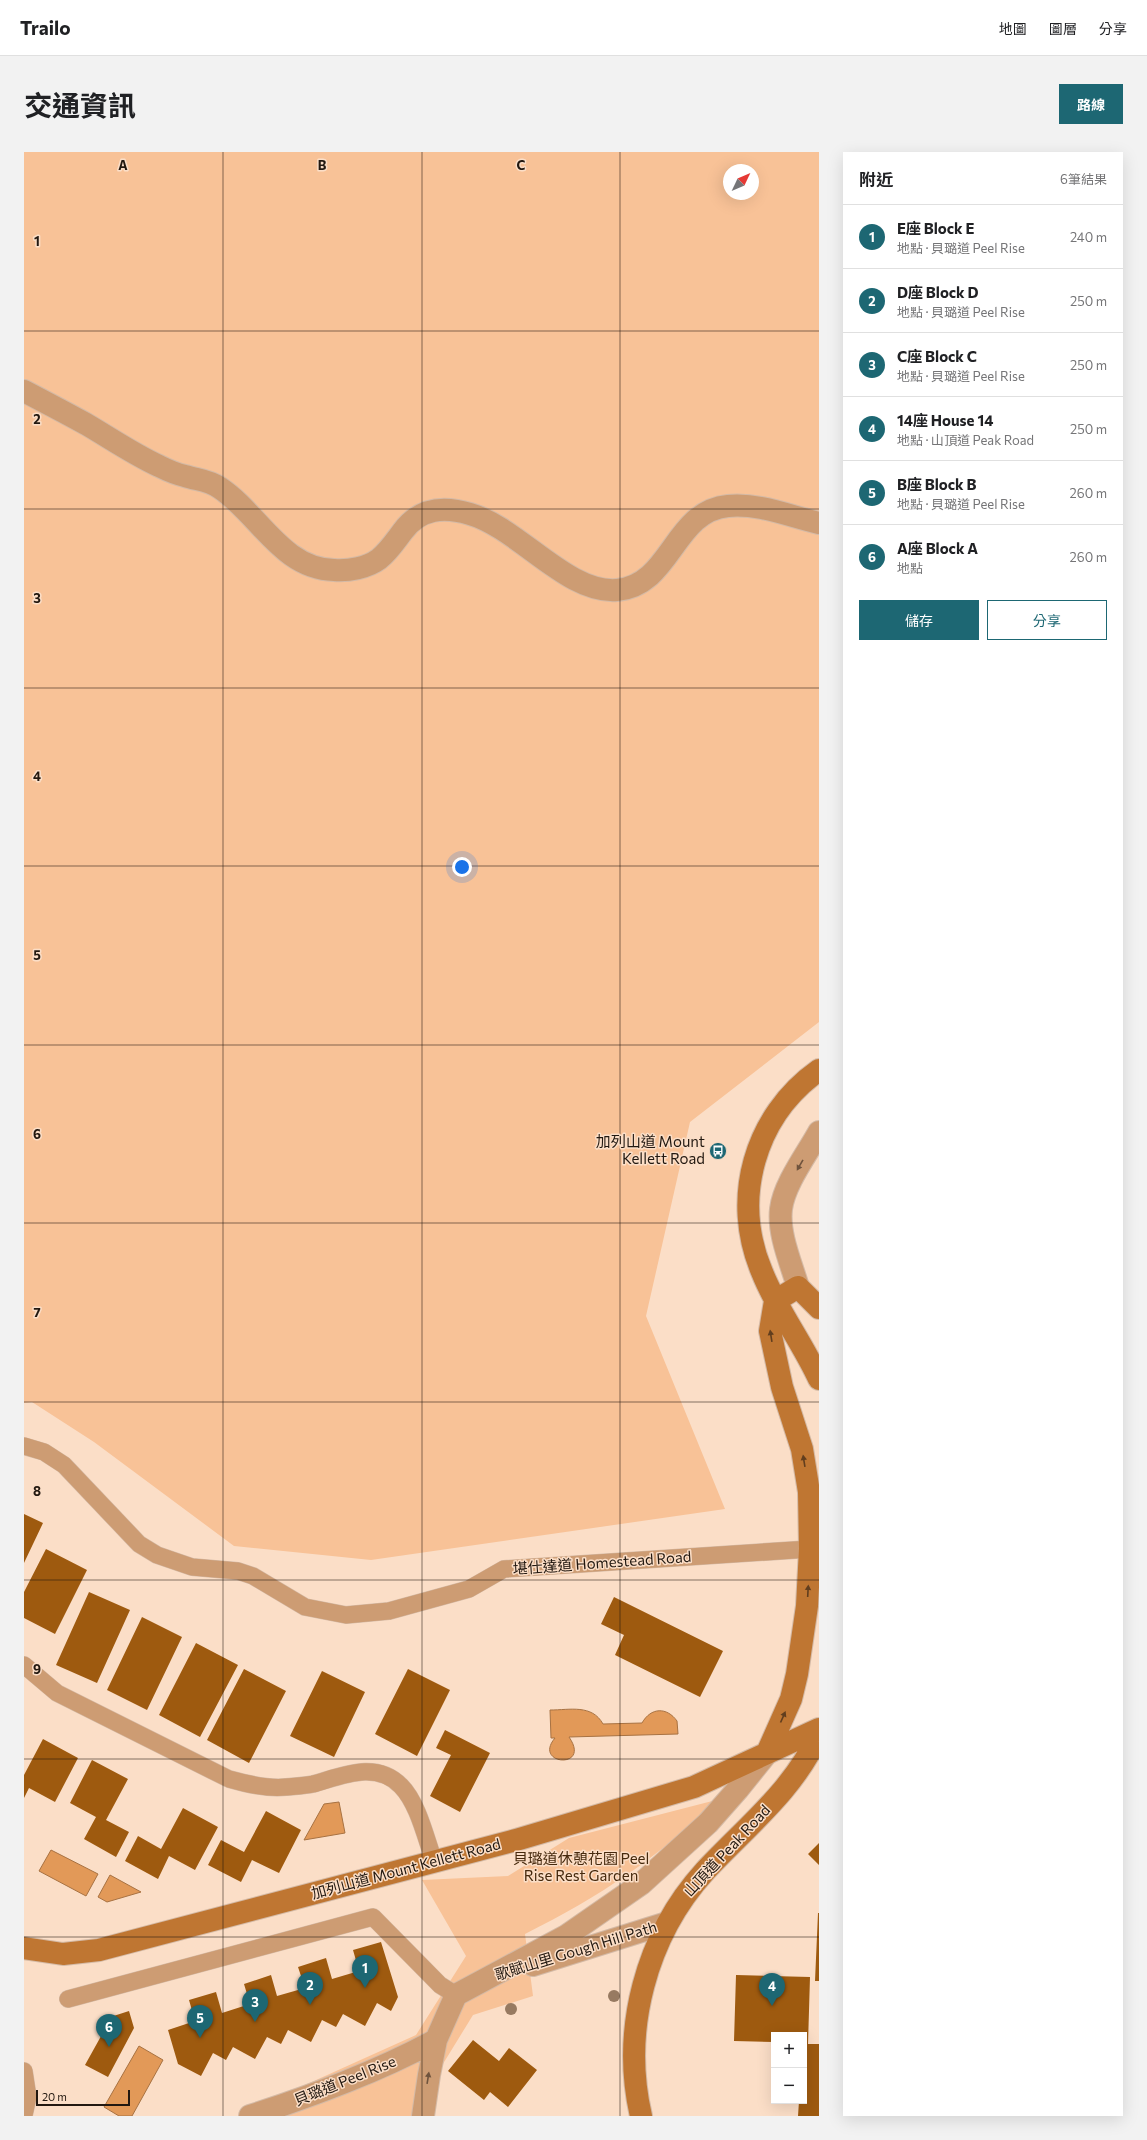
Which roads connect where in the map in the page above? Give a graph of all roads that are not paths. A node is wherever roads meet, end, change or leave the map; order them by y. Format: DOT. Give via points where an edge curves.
graph roads {
  1 [pos="24,391"];
  2 [pos="819,523"];
  3 [pos="819,1070"];
  4 [pos="819,1132"];
  5 [pos="798,1287"];
  6 [pos="775,1301"];
  7 [pos="819,1308"];
  8 [pos="819,1379"];
  9 [pos="24,1446"];
  10 [pos="810,1549"];
  11 [pos="24,1665"];
  12 [pos="813,1734"];
  13 [pos="767,1753"];
  14 [pos="434,1861"];
  15 [pos="667,1923"];
  16 [pos="24,1948"];
  17 [pos="485,1978"];
  18 [pos="456,1994"];
  19 [pos="68,1999"];
  20 [pos="436,2040"];
  21 [pos="24,2071"];
  22 [pos="24,2115"];
  23 [pos="250,2116"];
  24 [pos="423,2116"];
  25 [pos="641,2116"];
  1 -- 2 [label="street" via="142,458 177,474 219,487 289,554 302,563 325,570 354,569 371,564 384,554 410,522 434,510 459,511 495,524 573,579 608,590 625,589 643,581 660,565 696,518 718,507 753,507"];
  3 -- 6 [label="street" via="794,1091 772,1120 753,1163 748,1189 747,1215 752,1239 761,1271"];
  4 -- 5 [label="street, one-way" via="786,1189 781,1209 783,1233"];
  5 -- 6 [label="street"];
  5 -- 7 [label="street"];
  6 -- 8 [label="street"];
  10 -- 6 [label="street, one-way" via="809,1492 802,1449 782,1386 770,1330"];
  9 -- 10 [label="lane, 堪仕達道 Homestead Road" via="44,1452 64,1465 139,1544 156,1555 192,1567 238,1571 253,1576 304,1607 346,1615 389,1611 469,1589 504,1569"];
  13 -- 10 [label="street, one-way" via="790,1699 797,1674 807,1606"];
  11 -- 14 [label="lane" via="57,1693 229,1779 256,1786 284,1787 311,1784 346,1773 366,1771 385,1775 401,1786 412,1802"];
  12 -- 13 [label="street, 加列山道 Mount Kellett Road"];
  12 -- 15 [label="street, 山頂道 Peak Road" via="812,1751 794,1777 762,1814 705,1871"];
  13 -- 14 [label="street, 加列山道 Mount Kellett Road" via="694,1786 516,1840"];
  13 -- 17 [label="street, 歌賦山里 Gough Hill Path" via="708,1823 640,1884 566,1936 526,1959"];
  14 -- 16 [label="street, 加列山道 Mount Kellett Road" via="99,1950 63,1954"];
  15 -- 17 [label="street, 歌賦山里 Gough Hill Path"];
  15 -- 25 [label="street, 山頂道 Peak Road" via="652,1957 635,2029 634,2079"];
  17 -- 18 [label="street, 歌賦山里 Gough Hill Path"];
  18 -- 19 [label="lane" via="440,1985 373,1917"];
  18 -- 20 [label="street"];
  20 -- 23 [label="street, 貝璐道 Peel Rise" via="400,2060 306,2098"];
  24 -- 20 [label="street, one-way"];
  21 -- 22 [label="lane" via="28,2098"];
}
